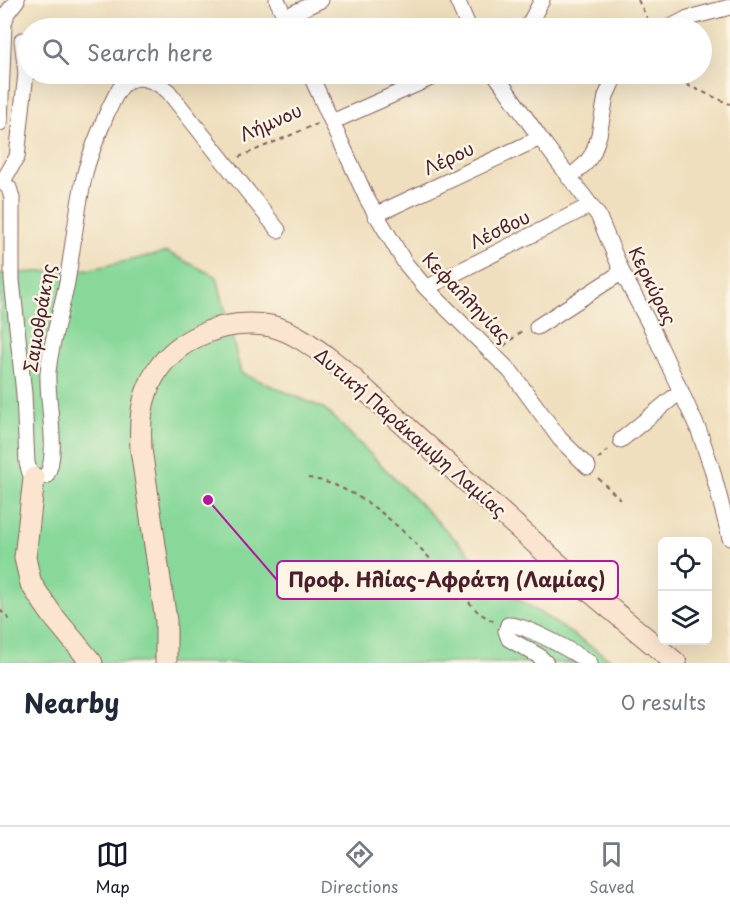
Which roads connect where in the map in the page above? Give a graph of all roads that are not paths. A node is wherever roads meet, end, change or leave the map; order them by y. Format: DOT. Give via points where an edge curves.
graph roads {
  1 [pos="17,0"];
  2 [pos="278,0"];
  3 [pos="321,0"];
  4 [pos="542,0"];
  5 [pos="458,1"];
  6 [pos="730,7"];
  7 [pos="285,18"];
  8 [pos="294,18"];
  9 [pos="465,18"];
  10 [pos="532,18"];
  11 [pos="688,18"];
  12 [pos="25,84"];
  13 [pos="126,84"];
  14 [pos="160,84"];
  15 [pos="315,84"];
  16 [pos="416,84"];
  17 [pos="504,84"];
  18 [pos="611,84"];
  19 [pos="331,120"];
  20 [pos="0,123"];
  21 [pos="540,138"];
  22 [pos="569,177"];
  23 [pos="1,180"];
  24 [pos="591,205"];
  25 [pos="375,215"];
  26 [pos="278,230"];
  27 [pos="622,272"];
  28 [pos="426,288"];
  29 [pos="537,327"];
  30 [pos="681,391"];
  31 [pos="621,440"];
  32 [pos="588,467"];
  33 [pos="34,478"];
  34 [pos="730,538"];
  35 [pos="92,663"];
  36 [pos="166,663"];
  37 [pos="546,663"];
  38 [pos="590,663"];
  39 [pos="676,663"];
  1 -- 20 [label="street" via="7,13 4,26"];
  2 -- 7 [label="street"];
  3 -- 8 [label="street"];
  4 -- 10 [label="street"];
  5 -- 9 [label="street"];
  6 -- 11 [label="street"];
  12 -- 23 [label="street" via="17,157"];
  13 -- 33 [label="street, Σαμοθράκης" via="101,127 85,175 48,374 51,468 46,476"];
  14 -- 26 [label="street, Σαμοθράκης"];
  15 -- 19 [label="street, Κεφαλληνίας"];
  16 -- 19 [label="street"];
  17 -- 21 [label="street, Κερκύρας"];
  18 -- 22 [label="street" via="593,153"];
  19 -- 25 [label="street, Κεφαλληνίας"];
  21 -- 22 [label="street, Κερκύρας"];
  21 -- 25 [label="street, Λέρου"];
  22 -- 24 [label="street, Κερκύρας"];
  23 -- 33 [label="street, Σαμοθράκης" via="12,198 13,297 27,463"];
  24 -- 27 [label="street, Κερκύρας"];
  24 -- 28 [label="street, Λέσβου"];
  25 -- 28 [label="street, Κεφαλληνίας"];
  27 -- 29 [label="street"];
  27 -- 30 [label="street, Κερκύρας"];
  28 -- 32 [label="street, Κεφαλληνίας" via="520,382 560,439"];
  30 -- 31 [label="street"];
  30 -- 34 [label="street, Κερκύρας" via="712,469"];
  33 -- 35 [label="main road" via="26,558 31,584"];
  36 -- 39 [label="main road, Δυτική Παράκαμψη Λαμίας" via="165,621 140,420 150,384 177,349 212,330 243,323 282,330 341,368 567,572"];
  37 -- 38 [label="street" via="509,639 508,625 530,630"];
}
